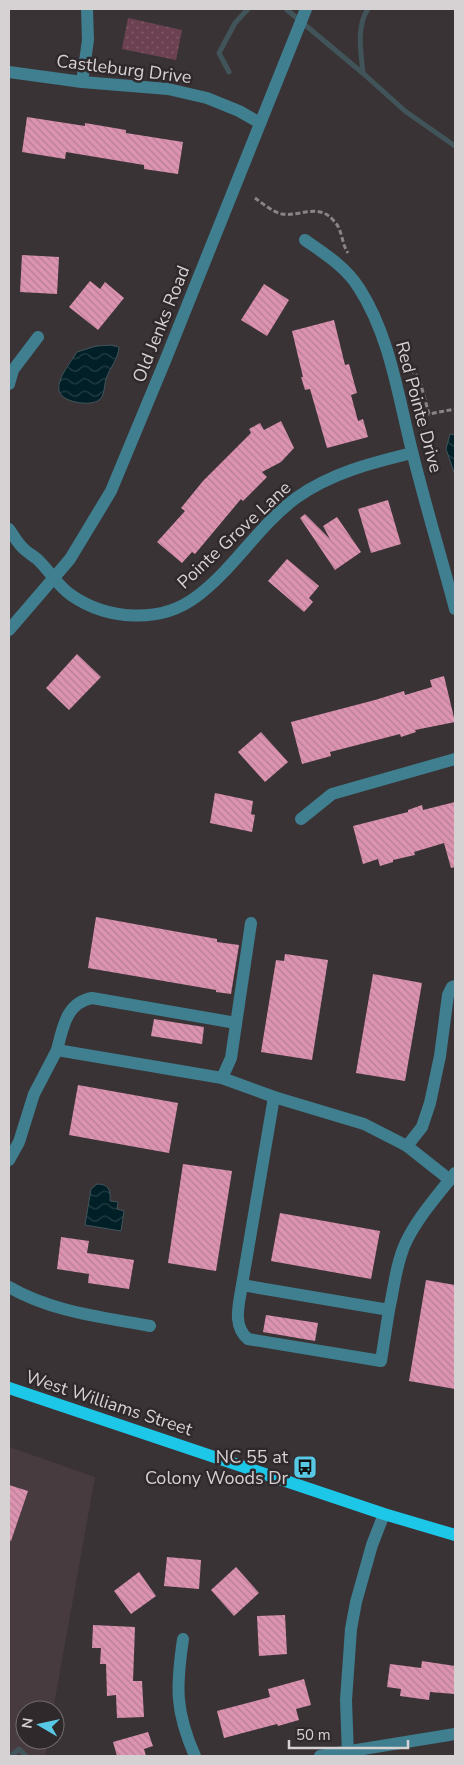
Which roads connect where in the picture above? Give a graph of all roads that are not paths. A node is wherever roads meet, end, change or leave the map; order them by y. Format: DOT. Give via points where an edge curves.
graph roads {
  1 [pos="87,9"];
  2 [pos="306,9"];
  3 [pos="9,72"];
  4 [pos="82,82"];
  5 [pos="260,123"];
  6 [pos="305,240"];
  7 [pos="38,337"];
  8 [pos="9,384"];
  9 [pos="412,453"];
  10 [pos="9,529"];
  11 [pos="54,579"];
  12 [pos="455,609"];
  13 [pos="9,630"];
  14 [pos="455,759"];
  15 [pos="301,819"];
  16 [pos="252,922"];
  17 [pos="455,986"];
  18 [pos="236,1023"];
  19 [pos="56,1050"];
  20 [pos="222,1078"];
  21 [pos="274,1097"];
  22 [pos="407,1146"];
  23 [pos="9,1160"];
  24 [pos="453,1176"];
  25 [pos="242,1285"];
  26 [pos="9,1287"];
  27 [pos="390,1310"];
  28 [pos="150,1326"];
  29 [pos="9,1388"];
  30 [pos="384,1514"];
  31 [pos="455,1535"];
  32 [pos="183,1639"];
  33 [pos="455,1734"];
  34 [pos="348,1754"];
  35 [pos="195,1756"];
  36 [pos="320,1756"];
  1 -- 4 [label="street" via="88,40"];
  2 -- 5 [label="street, Old Jenks Road"];
  3 -- 4 [label="street, Castleburg Drive"];
  4 -- 5 [label="street, Castleburg Drive" via="176,91 207,98"];
  5 -- 11 [label="street, Old Jenks Road" via="111,491"];
  6 -- 9 [label="street, Red Pointe Drive" via="340,265 370,305 395,382"];
  7 -- 8 [label="street" via="13,370"];
  9 -- 11 [label="street, Pointe Grove Lane" via="350,469 316,486 280,511 228,568 195,598 162,613 126,616 97,608 70,594"];
  9 -- 12 [label="street, Red Pointe Drive"];
  10 -- 11 [label="street, Pointe Grove Lane" via="22,548"];
  11 -- 13 [label="street, Old Jenks Road"];
  14 -- 15 [label="street" via="332,794"];
  16 -- 18 [label="street"];
  17 -- 22 [label="street" via="448,995 430,1103 422,1127"];
  18 -- 19 [label="street" via="92,998 74,1006"];
  18 -- 20 [label="street" via="231,1058"];
  19 -- 20 [label="street"];
  19 -- 23 [label="street" via="34,1094 19,1142"];
  20 -- 21 [label="street"];
  21 -- 22 [label="street" via="364,1124"];
  21 -- 25 [label="street"];
  22 -- 24 [label="street"];
  24 -- 27 [label="street" via="418,1221 406,1243"];
  25 -- 27 [label="street"];
  25 -- 27 [label="street" via="238,1326 248,1339 381,1362"];
  26 -- 28 [label="street" via="68,1311"];
  29 -- 30 [label="main road, West Williams Street"];
  30 -- 31 [label="main road, West Williams Street"];
  30 -- 34 [label="street" via="372,1545 351,1629 346,1700"];
  32 -- 35 [label="street" via="178,1696 185,1732"];
  33 -- 34 [label="street"];
  34 -- 36 [label="street"];
}
